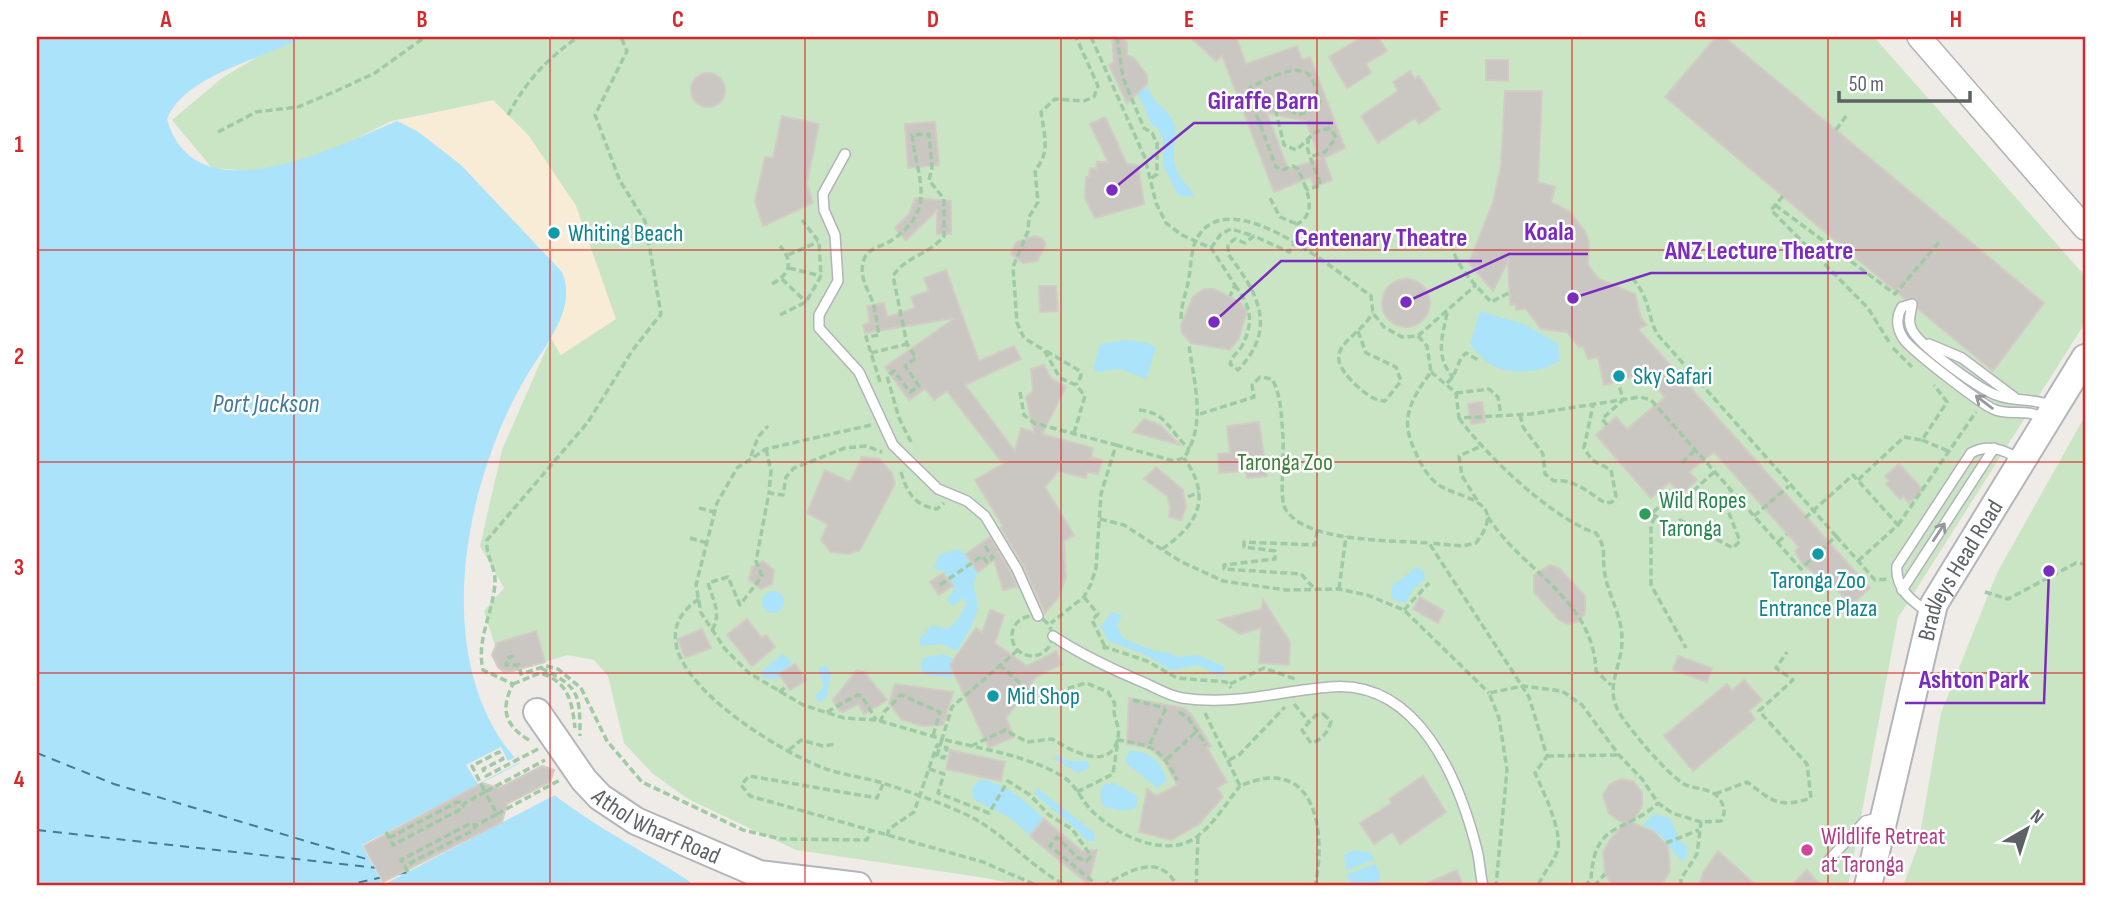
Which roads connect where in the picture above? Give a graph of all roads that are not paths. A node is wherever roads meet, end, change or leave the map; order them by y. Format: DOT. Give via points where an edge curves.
graph roads {
  1 [pos="1926,40"];
  2 [pos="845,154"];
  3 [pos="2085,228"];
  4 [pos="2085,358"];
  5 [pos="2052,414"];
  6 [pos="1994,448"];
  7 [pos="2022,461"];
  8 [pos="1902,590"];
  9 [pos="1931,614"];
  10 [pos="1038,616"];
  11 [pos="1053,636"];
  12 [pos="537,712"];
  13 [pos="1884,816"];
  14 [pos="1828,861"];
  15 [pos="858,886"];
  16 [pos="1483,886"];
  17 [pos="1868,886"];
  1 -- 3 [label="street"];
  2 -- 10 [label="lane" via="823,194 824,210 835,235 838,281 819,314 819,328 853,364 893,445 918,473 985,516"];
  4 -- 5 [label="main road, Bradleys Head Road"];
  5 -- 5 [label="lane, one-way" via="1994,409 1916,350 1899,329 1902,307 1912,304 1911,328 1924,343 1986,391 2042,401"];
  5 -- 7 [label="main road, Bradleys Head Road"];
  6 -- 7 [label="lane"];
  8 -- 6 [label="lane, one-way"];
  6 -- 8 [label="lane" via="1981,447 1971,453 1897,566 1896,579"];
  7 -- 9 [label="main road, Bradleys Head Road" via="1939,593"];
  8 -- 9 [label="lane"];
  9 -- 13 [label="main road, Bradleys Head Road"];
  11 -- 16 [label="lane" via="1091,661 1179,697 1233,701 1358,687 1383,696 1412,717 1438,748 1478,852"];
  12 -- 15 [label="main road, Athol Wharf Road" via="584,780 636,821 759,874"];
  13 -- 14 [label="lane" via="1865,821"];
  13 -- 17 [label="main road, Bradleys Head Road"];
}
